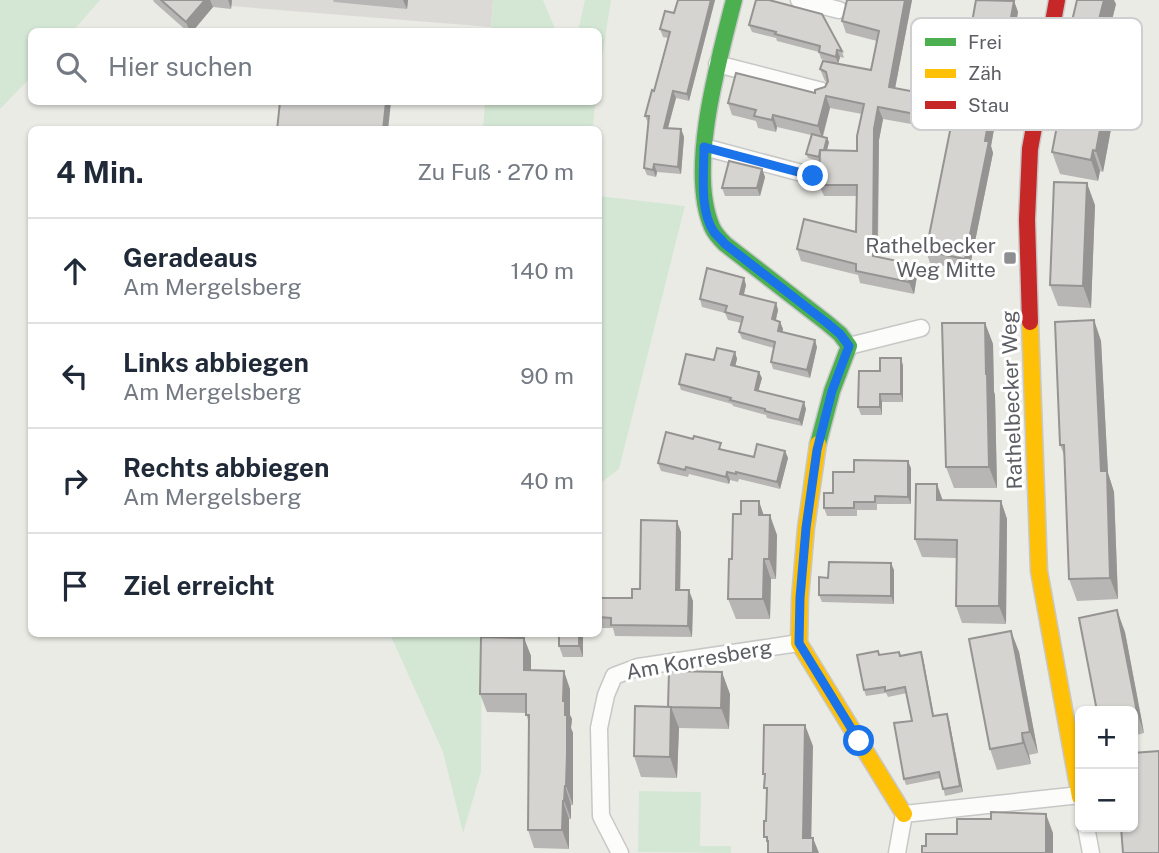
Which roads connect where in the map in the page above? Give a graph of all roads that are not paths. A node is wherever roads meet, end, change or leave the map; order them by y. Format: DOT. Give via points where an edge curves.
graph roads {
  1 [pos="734,0"];
  2 [pos="799,0"];
  3 [pos="1057,0"];
  4 [pos="839,10"];
  5 [pos="1054,18"];
  6 [pos="717,64"];
  7 [pos="822,91"];
  8 [pos="1033,130"];
  9 [pos="704,147"];
  10 [pos="813,176"];
  11 [pos="921,328"];
  12 [pos="849,346"];
  13 [pos="799,643"];
  14 [pos="1075,769"];
  15 [pos="1075,797"];
  16 [pos="904,814"];
  17 [pos="1087,832"];
  18 [pos="620,853"];
  19 [pos="897,853"];
  20 [pos="1091,853"];
  1 -- 6 [label="street"];
  2 -- 4 [label="street"];
  3 -- 5 [label="street, Rathelbecker Weg"];
  6 -- 7 [label="street"];
  6 -- 9 [label="street"];
  8 -- 14 [label="street, Rathelbecker Weg" via="1027,220 1039,571"];
  9 -- 10 [label="street"];
  9 -- 12 [label="street" via="704,195 712,230"];
  11 -- 12 [label="street"];
  12 -- 13 [label="street" via="817,450 806,528"];
  13 -- 16 [label="street"];
  13 -- 18 [label="street, Am Korresberg" via="638,667 614,676 599,728 601,816"];
  15 -- 16 [label="street"];
  16 -- 19 [label="street"];
  17 -- 20 [label="street"];
}
